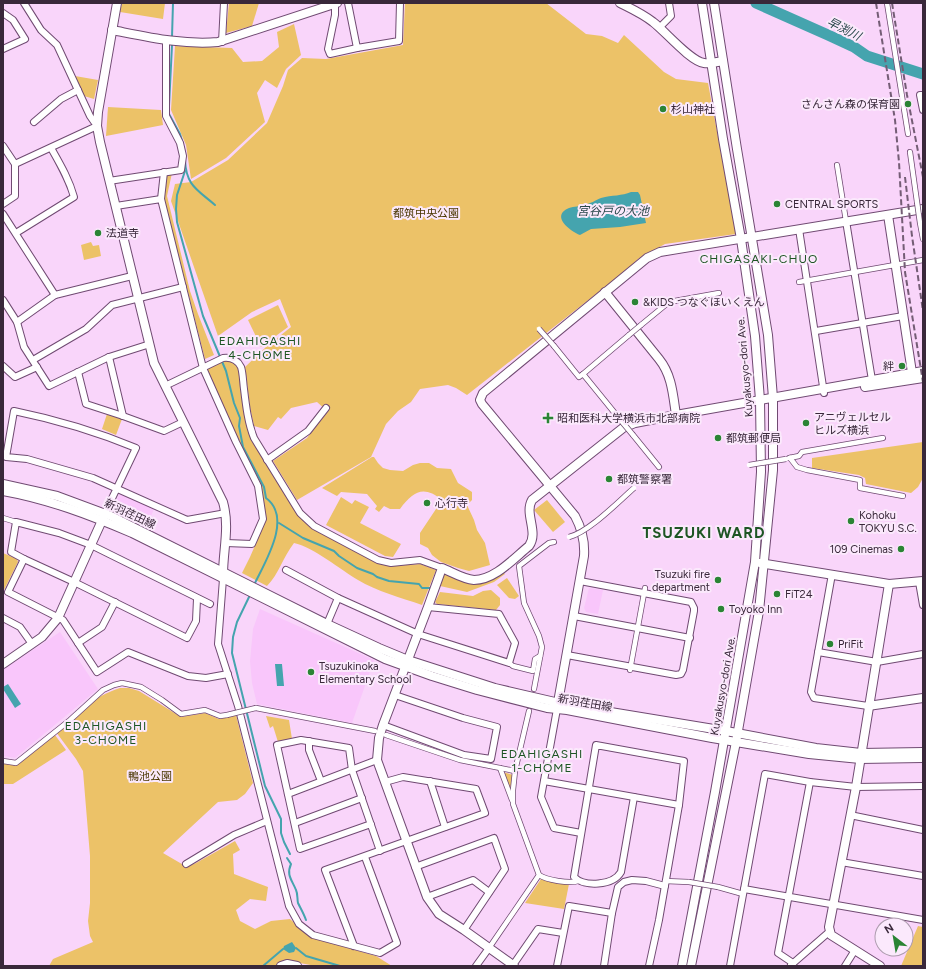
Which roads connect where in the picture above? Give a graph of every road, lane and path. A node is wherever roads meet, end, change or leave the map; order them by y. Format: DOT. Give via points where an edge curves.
graph roads {
  1 [pos="24,3"];
  2 [pos="117,3"];
  3 [pos="224,3"];
  4 [pos="336,3"];
  5 [pos="348,3"];
  6 [pos="400,3"];
  7 [pos="620,3"];
  8 [pos="669,3"];
  9 [pos="702,3"];
  10 [pos="887,3"];
  11 [pos="714,4"];
  12 [pos="323,6"];
  13 [pos="3,13"];
  14 [pos="660,27"];
  15 [pos="112,30"];
  16 [pos="166,41"];
  17 [pos="222,42"];
  18 [pos="357,48"];
  19 [pos="3,49"];
  20 [pos="723,61"];
  21 [pos="711,62"];
  22 [pos="78,90"];
  23 [pos="923,95"];
  24 [pos="923,110"];
  25 [pos="34,122"];
  26 [pos="97,126"];
  27 [pos="908,134"];
  28 [pos="3,146"];
  29 [pos="51,148"];
  30 [pos="910,152"];
  31 [pos="15,164"];
  32 [pos="837,165"];
  33 [pos="164,172"];
  34 [pos="109,181"];
  35 [pos="161,200"];
  36 [pos="3,204"];
  37 [pos="116,206"];
  38 [pos="923,209"];
  39 [pos="3,214"];
  40 [pos="888,215"];
  41 [pos="846,221"];
  42 [pos="799,229"];
  43 [pos="16,234"];
  44 [pos="752,237"];
  45 [pos="741,239"];
  46 [pos="923,239"];
  47 [pos="923,260"];
  48 [pos="895,265"];
  49 [pos="855,272"];
  50 [pos="132,276"];
  51 [pos="807,281"];
  52 [pos="799,282"];
  53 [pos="183,287"];
  54 [pos="605,292"];
  55 [pos="719,294"];
  56 [pos="55,295"];
  57 [pos="139,298"];
  58 [pos="3,300"];
  59 [pos="903,316"];
  60 [pos="17,322"];
  61 [pos="863,324"];
  62 [pos="539,329"];
  63 [pos="816,331"];
  64 [pos="150,344"];
  65 [pos="109,357"];
  66 [pos="33,360"];
  67 [pos="3,366"];
  68 [pos="37,367"];
  69 [pos="205,367"];
  70 [pos="923,371"];
  71 [pos="78,372"];
  72 [pos="583,374"];
  73 [pos="913,376"];
  74 [pos="923,378"];
  75 [pos="872,380"];
  76 [pos="165,386"];
  77 [pos="824,391"];
  78 [pos="760,400"];
  79 [pos="773,400"];
  80 [pos="326,408"];
  81 [pos="676,415"];
  82 [pos="123,416"];
  83 [pos="183,422"];
  84 [pos="883,438"];
  85 [pos="788,459"];
  86 [pos="267,460"];
  87 [pos="749,465"];
  88 [pos="659,467"];
  89 [pos="3,484"];
  90 [pos="551,485"];
  91 [pos="634,488"];
  92 [pos="117,489"];
  93 [pos="3,491"];
  94 [pos="903,496"];
  95 [pos="226,513"];
  96 [pos="103,517"];
  97 [pos="3,518"];
  98 [pos="16,522"];
  99 [pos="569,537"];
  100 [pos="554,542"];
  101 [pos="226,543"];
  102 [pos="91,545"];
  103 [pos="24,559"];
  104 [pos="755,562"];
  105 [pos="765,563"];
  106 [pos="442,568"];
  107 [pos="286,570"];
  108 [pos="832,574"];
  109 [pos="223,576"];
  110 [pos="580,581"];
  111 [pos="74,582"];
  112 [pos="921,582"];
  113 [pos="889,584"];
  114 [pos="644,590"];
  115 [pos="263,595"];
  116 [pos="338,598"];
  117 [pos="198,599"];
  118 [pos="115,602"];
  119 [pos="210,604"];
  120 [pos="923,605"];
  121 [pos="428,607"];
  122 [pos="574,616"];
  123 [pos="3,618"];
  124 [pos="58,618"];
  125 [pos="327,624"];
  126 [pos="638,628"];
  127 [pos="418,634"];
  128 [pos="690,638"];
  129 [pos="78,643"];
  130 [pos="32,644"];
  131 [pos="818,652"];
  132 [pos="923,654"];
  133 [pos="567,655"];
  134 [pos="540,656"];
  135 [pos="877,662"];
  136 [pos="407,663"];
  137 [pos="509,663"];
  138 [pos="3,664"];
  139 [pos="630,669"];
  140 [pos="228,674"];
  141 [pos="534,689"];
  142 [pos="395,695"];
  143 [pos="923,698"];
  144 [pos="558,706"];
  145 [pos="868,706"];
  146 [pos="529,712"];
  147 [pos="383,725"];
  148 [pos="375,731"];
  149 [pos="726,731"];
  150 [pos="386,735"];
  151 [pos="737,737"];
  152 [pos="725,740"];
  153 [pos="309,741"];
  154 [pos="923,752"];
  155 [pos="860,756"];
  156 [pos="923,758"];
  157 [pos="377,760"];
  158 [pos="3,761"];
  159 [pos="500,768"];
  160 [pos="352,770"];
  161 [pos="515,771"];
  162 [pos="321,781"];
  163 [pos="430,781"];
  164 [pos="544,781"];
  165 [pos="385,782"];
  166 [pos="810,782"];
  167 [pos="923,786"];
  168 [pos="856,787"];
  169 [pos="588,789"];
  170 [pos="288,794"];
  171 [pos="634,797"];
  172 [pos="362,798"];
  173 [pos="513,804"];
  174 [pos="679,805"];
  175 [pos="850,815"];
  176 [pos="267,821"];
  177 [pos="295,823"];
  178 [pos="371,824"];
  179 [pos="445,827"];
  180 [pos="923,830"];
  181 [pos="581,833"];
  182 [pos="406,842"];
  183 [pos="380,852"];
  184 [pos="365,857"];
  185 [pos="841,862"];
  186 [pos="186,864"];
  187 [pos="415,867"];
  188 [pos="539,875"];
  189 [pos="923,876"];
  190 [pos="578,881"];
  191 [pos="665,883"];
  192 [pos="489,892"];
  193 [pos="744,892"];
  194 [pos="427,897"];
  195 [pos="788,897"];
  196 [pos="833,904"];
  197 [pos="612,913"];
  198 [pos="923,920"];
  199 [pos="464,930"];
  200 [pos="563,932"];
  201 [pos="829,932"];
  202 [pos="354,946"];
  203 [pos="488,948"];
  204 [pos="855,950"];
  205 [pos="514,965"];
  206 [pos="792,965"];
  207 [pos="281,966"];
  208 [pos="297,966"];
  209 [pos="476,966"];
  210 [pos="557,966"];
  211 [pos="604,966"];
  212 [pos="649,966"];
  213 [pos="682,966"];
  214 [pos="691,966"];
  215 [pos="730,966"];
  216 [pos="845,966"];
  217 [pos="880,966"];
  1 -- 22 [label="street" via="41,30 57,45"];
  2 -- 15 [label="street"];
  3 -- 17 [label="street"];
  4 -- 12 [label="street"];
  4 -- 18 [label="street" via="328,49 330,54"];
  5 -- 18 [label="street"];
  6 -- 18 [label="street" via="399,41"];
  7 -- 14 [label="street" via="639,12"];
  8 -- 14 [label="street" via="671,16"];
  9 -- 21 [label="street, Kuyakusyo-dori Ave."];
  10 -- 27 [label="street"];
  11 -- 20 [label="street, Kuyakusyo-dori Ave."];
  12 -- 17 [label="street"];
  13 -- 19 [label="street" via="13,20 25,39"];
  14 -- 21 [label="street" via="691,56 704,63"];
  15 -- 16 [label="street"];
  15 -- 26 [label="street"];
  16 -- 17 [label="street" via="200,44"];
  16 -- 33 [label="street" via="166,116 178,137 183,156 180,170"];
  20 -- 21 [label="street"];
  20 -- 44 [label="street, Kuyakusyo-dori Ave."];
  21 -- 45 [label="street, Kuyakusyo-dori Ave."];
  22 -- 25 [label="street" via="60,99"];
  22 -- 26 [label="street"];
  23 -- 24 [label="street" via="920,95"];
  26 -- 29 [label="street"];
  26 -- 34 [label="street"];
  28 -- 31 [label="street"];
  29 -- 31 [label="street"];
  29 -- 43 [label="street" via="64,170 74,197"];
  30 -- 46 [label="street, bridge"];
  31 -- 36 [label="street" via="15,196"];
  32 -- 41 [label="street"];
  33 -- 34 [label="street"];
  33 -- 35 [label="street"];
  34 -- 37 [label="street"];
  35 -- 37 [label="street"];
  35 -- 53 [label="street"];
  37 -- 50 [label="street"];
  38 -- 40 [label="street"];
  39 -- 43 [label="street"];
  40 -- 41 [label="street"];
  40 -- 48 [label="street"];
  41 -- 42 [label="street"];
  41 -- 49 [label="street"];
  42 -- 44 [label="street"];
  42 -- 51 [label="street"];
  43 -- 56 [label="street"];
  44 -- 45 [label="street"];
  44 -- 79 [label="street, Kuyakusyo-dori Ave." via="768,336"];
  45 -- 54 [label="street" via="653,254"];
  45 -- 78 [label="street, Kuyakusyo-dori Ave." via="755,336"];
  47 -- 48 [label="street"];
  48 -- 49 [label="street"];
  48 -- 59 [label="street"];
  49 -- 51 [label="street"];
  49 -- 61 [label="street"];
  50 -- 56 [label="street"];
  50 -- 57 [label="street"];
  51 -- 52 [label="street"];
  51 -- 63 [label="street"];
  53 -- 57 [label="street"];
  53 -- 69 [label="street"];
  54 -- 81 [label="street" via="667,370"];
  54 -- 90 [label="street" via="481,397 482,404"];
  55 -- 72 [label="street, bridge" via="668,302"];
  56 -- 60 [label="street"];
  57 -- 64 [label="street"];
  57 -- 66 [label="street" via="112,305 86,329"];
  58 -- 60 [label="street"];
  59 -- 61 [label="street"];
  59 -- 73 [label="street"];
  60 -- 66 [label="street" via="24,347"];
  61 -- 63 [label="street"];
  61 -- 75 [label="street"];
  62 -- 72 [label="street, bridge" via="579,376"];
  63 -- 77 [label="street"];
  64 -- 65 [label="street"];
  64 -- 76 [label="street" via="154,363"];
  65 -- 71 [label="street"];
  65 -- 82 [label="street"];
  66 -- 68 [label="street"];
  67 -- 68 [label="street" via="14,377"];
  68 -- 71 [label="street" via="49,386"];
  69 -- 76 [label="street"];
  69 -- 86 [label="street" via="223,358 232,358 238,363 241,368 250,429"];
  69 -- 101 [label="street" via="236,442 258,486 263,519 252,544"];
  70 -- 73 [label="street"];
  71 -- 82 [label="street" via="86,404"];
  72 -- 88 [label="street, bridge"];
  73 -- 74 [label="street"];
  73 -- 75 [label="street"];
  73 -- 77 [label="street"];
  75 -- 77 [label="street"];
  76 -- 83 [label="street"];
  77 -- 79 [label="street"];
  78 -- 79 [label="street"];
  78 -- 81 [label="street"];
  78 -- 104 [label="street, Kuyakusyo-dori Ave." via="761,472"];
  79 -- 105 [label="street, Kuyakusyo-dori Ave." via="774,470"];
  80 -- 86 [label="street" via="308,431"];
  81 -- 90 [label="street" via="623,428"];
  82 -- 83 [label="street" via="164,431"];
  83 -- 95 [label="street"];
  84 -- 85 [label="street" via="802,452 799,456"];
  85 -- 87 [label="street, bridge"];
  85 -- 94 [label="street" via="796,467 860,480 860,488"];
  86 -- 106 [label="street" via="300,513 314,526 378,560 391,563 420,560"];
  89 -- 96 [label="street, 新羽荏田線" via="57,496"];
  90 -- 106 [label="street" via="532,500 529,506 532,530 529,546 500,570 474,580"];
  90 -- 110 [label="street" via="581,527 585,550"];
  91 -- 99 [label="street, bridge" via="592,524"];
  92 -- 92 [label="street" via="93,478 27,460 6,457 14,411 103,434 136,448"];
  92 -- 95 [label="street" via="187,520"];
  92 -- 96 [label="street"];
  93 -- 96 [label="street, 新羽荏田線"];
  95 -- 101 [label="street"];
  96 -- 102 [label="street"];
  96 -- 109 [label="street, 新羽荏田線"];
  97 -- 98 [label="street"];
  98 -- 102 [label="street" via="59,533"];
  98 -- 103 [label="street" via="11,552"];
  100 -- 134 [label="street" via="549,543 519,566 524,603 542,647"];
  101 -- 109 [label="street"];
  102 -- 111 [label="street"];
  102 -- 117 [label="street"];
  103 -- 111 [label="street"];
  103 -- 124 [label="street" via="8,592"];
  104 -- 105 [label="street"];
  104 -- 149 [label="street, Kuyakusyo-dori Ave."];
  105 -- 108 [label="street"];
  105 -- 151 [label="street, Kuyakusyo-dori Ave."];
  106 -- 121 [label="street"];
  107 -- 116 [label="street"];
  108 -- 113 [label="street"];
  108 -- 131 [label="street"];
  109 -- 115 [label="street, 新羽荏田線"];
  109 -- 140 [label="street" via="218,644"];
  110 -- 114 [label="street"];
  110 -- 122 [label="street"];
  111 -- 118 [label="street"];
  111 -- 124 [label="street"];
  112 -- 113 [label="street"];
  112 -- 120 [label="street"];
  113 -- 135 [label="street"];
  114 -- 126 [label="street"];
  114 -- 128 [label="street" via="691,602 694,610"];
  115 -- 125 [label="street, 新羽荏田線"];
  115 -- 136 [label="street, 新羽荏田線" via="385,659"];
  116 -- 125 [label="street"];
  116 -- 127 [label="street"];
  117 -- 118 [label="street" via="196,621 187,638"];
  117 -- 119 [label="street"];
  118 -- 129 [label="street" via="102,627"];
  121 -- 127 [label="street"];
  121 -- 137 [label="street" via="499,614 515,642"];
  122 -- 126 [label="street"];
  122 -- 133 [label="street"];
  123 -- 130 [label="street" via="20,627"];
  124 -- 129 [label="street" via="63,620"];
  124 -- 130 [label="street" via="42,637"];
  125 -- 136 [label="street, 新羽荏田線"];
  126 -- 128 [label="street"];
  126 -- 139 [label="street"];
  127 -- 136 [label="street"];
  127 -- 137 [label="street"];
  128 -- 139 [label="street" via="681,674"];
  129 -- 140 [label="street" via="97,672 128,652 188,676 206,678"];
  130 -- 138 [label="street"];
  131 -- 135 [label="street"];
  131 -- 145 [label="street" via="811,692 814,698"];
  132 -- 135 [label="street"];
  133 -- 139 [label="street"];
  133 -- 144 [label="street"];
  134 -- 137 [label="street" via="535,659 532,671"];
  134 -- 141 [label="street"];
  135 -- 145 [label="street"];
  136 -- 142 [label="street"];
  136 -- 144 [label="street, 新羽荏田線"];
  140 -- 176 [label="street"];
  142 -- 147 [label="street"];
  142 -- 147 [label="street" via="497,727 491,759 464,755"];
  143 -- 145 [label="street"];
  144 -- 149 [label="street, 新羽荏田線"];
  144 -- 152 [label="street, 新羽荏田線"];
  144 -- 164 [label="street"];
  145 -- 155 [label="street"];
  146 -- 161 [label="street"];
  147 -- 157 [label="street"];
  148 -- 158 [label="street, bridge" via="256,708 220,716 205,710 181,714 141,687 122,683 103,690 16,763"];
  149 -- 151 [label="street, 新羽荏田線"];
  149 -- 152 [label="street, Kuyakusyo-dori Ave."];
  150 -- 159 [label="street" via="460,760"];
  151 -- 152 [label="street, 新羽荏田線"];
  151 -- 155 [label="street, 新羽荏田線"];
  151 -- 214 [label="street, Kuyakusyo-dori Ave."];
  152 -- 213 [label="street, Kuyakusyo-dori Ave."];
  153 -- 160 [label="street" via="349,748"];
  153 -- 162 [label="street" via="309,750"];
  153 -- 170 [label="street" via="301,740 277,746"];
  154 -- 155 [label="street, 新羽荏田線"];
  155 -- 156 [label="street, 新羽荏田線"];
  155 -- 168 [label="street"];
  157 -- 160 [label="street"];
  157 -- 165 [label="street"];
  159 -- 161 [label="street"];
  159 -- 173 [label="street"];
  160 -- 162 [label="street"];
  160 -- 172 [label="street"];
  161 -- 173 [label="street"];
  162 -- 170 [label="street"];
  163 -- 165 [label="street" via="403,777"];
  163 -- 179 [label="street"];
  163 -- 179 [label="street" via="476,789 484,813"];
  164 -- 169 [label="street"];
  164 -- 181 [label="street" via="541,797 554,828"];
  165 -- 182 [label="street"];
  166 -- 168 [label="street"];
  166 -- 193 [label="street" via="765,774"];
  166 -- 195 [label="street"];
  167 -- 168 [label="street"];
  168 -- 175 [label="street"];
  169 -- 171 [label="street"];
  169 -- 174 [label="street" via="596,745 684,761"];
  169 -- 181 [label="street"];
  170 -- 177 [label="street"];
  171 -- 174 [label="street"];
  171 -- 190 [label="street" via="621,872 614,879 592,884"];
  172 -- 177 [label="street"];
  172 -- 178 [label="street"];
  173 -- 188 [label="street"];
  174 -- 191 [label="street"];
  175 -- 180 [label="street"];
  175 -- 185 [label="street"];
  176 -- 186 [label="street" via="234,835"];
  176 -- 202 [label="street" via="289,906 298,924 313,935"];
  177 -- 178 [label="street" via="300,849"];
  178 -- 183 [label="street"];
  179 -- 182 [label="street"];
  181 -- 190 [label="street" via="574,877"];
  182 -- 183 [label="street"];
  182 -- 187 [label="street"];
  183 -- 184 [label="street"];
  184 -- 202 [label="street" via="325,870"];
  184 -- 202 [label="street" via="397,942 380,952"];
  185 -- 189 [label="street"];
  185 -- 196 [label="street"];
  187 -- 192 [label="street" via="494,838 505,869"];
  187 -- 194 [label="street"];
  188 -- 190 [label="street" via="544,878"];
  188 -- 203 [label="street"];
  191 -- 193 [label="street, bridge" via="689,882"];
  191 -- 197 [label="street" via="632,880 624,882 618,887"];
  191 -- 212 [label="street"];
  192 -- 194 [label="street" via="473,880"];
  192 -- 199 [label="street"];
  193 -- 195 [label="street"];
  193 -- 215 [label="street"];
  194 -- 199 [label="street" via="440,914"];
  195 -- 196 [label="street"];
  195 -- 206 [label="street" via="778,953"];
  196 -- 198 [label="street"];
  196 -- 201 [label="street"];
  197 -- 200 [label="street" via="569,906"];
  197 -- 211 [label="street"];
  199 -- 203 [label="street"];
  200 -- 205 [label="street" via="538,929"];
  200 -- 210 [label="street"];
  201 -- 204 [label="street"];
  201 -- 206 [label="street"];
  203 -- 205 [label="street"];
  203 -- 209 [label="street"];
  204 -- 216 [label="street"];
  204 -- 217 [label="street"];
  207 -- 208 [label="street"];
}
